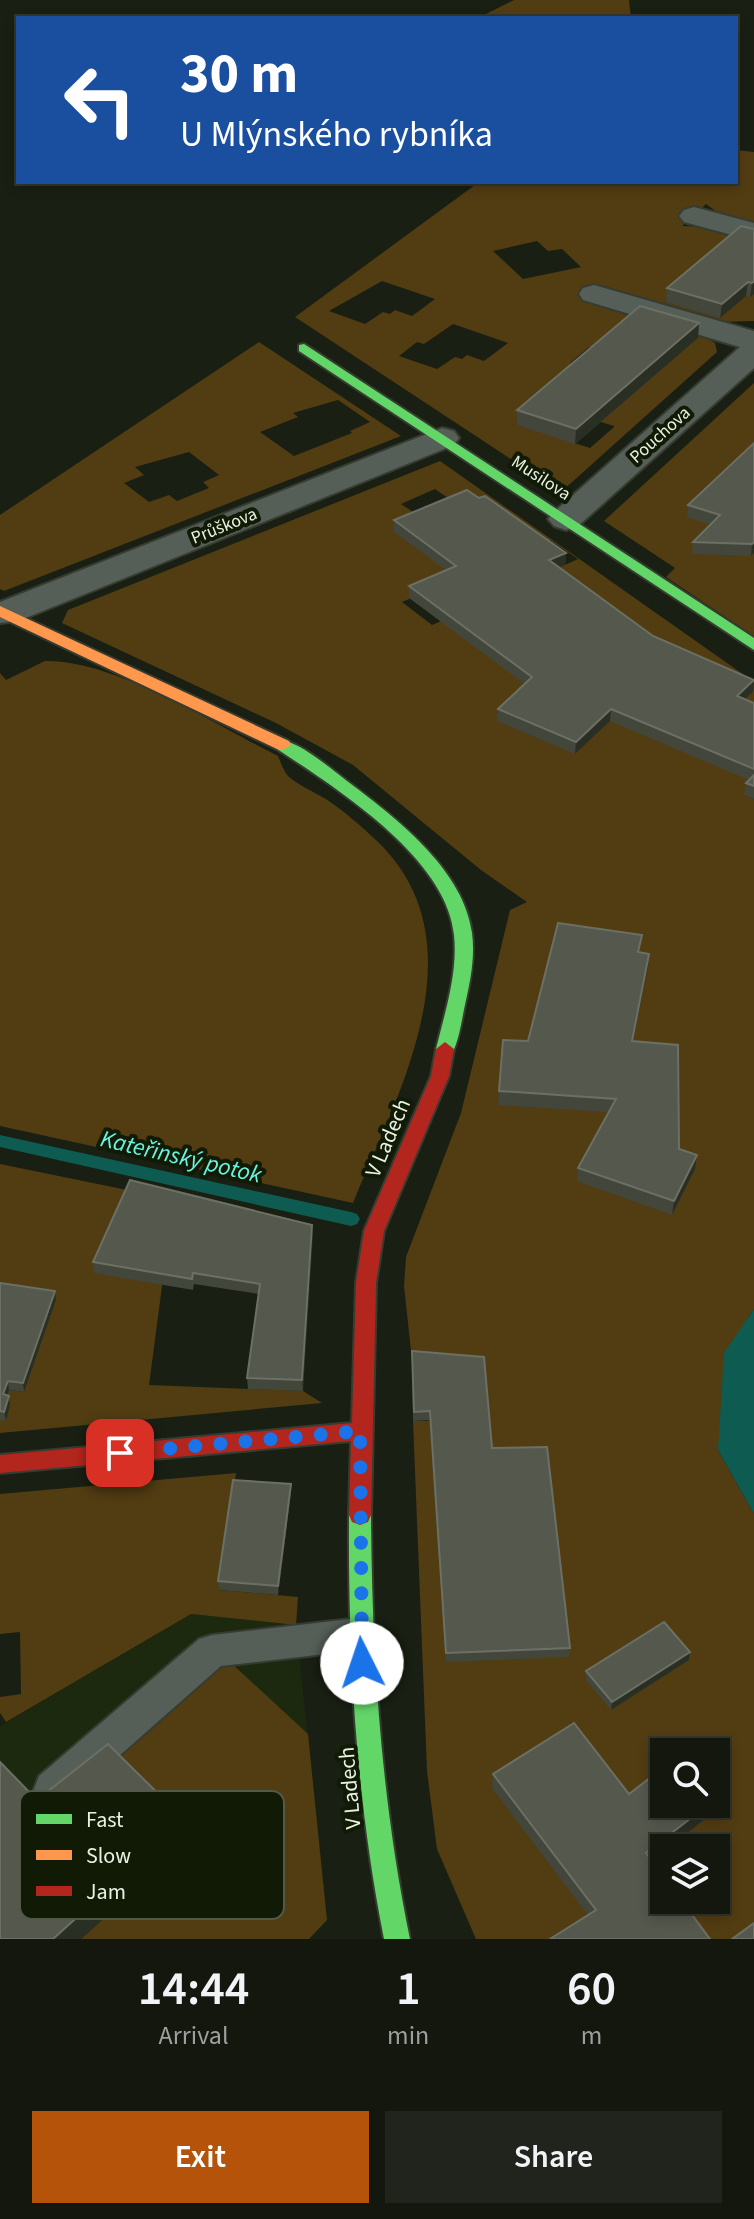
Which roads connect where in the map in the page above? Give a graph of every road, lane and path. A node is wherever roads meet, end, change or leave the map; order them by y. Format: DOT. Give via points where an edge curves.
graph roads {
  1 [pos="694,216"];
  2 [pos="754,232"];
  3 [pos="594,294"];
  4 [pos="754,341"];
  5 [pos="304,348"];
  6 [pos="754,351"];
  7 [pos="442,438"];
  8 [pos="566,519"];
  9 [pos="2,612"];
  10 [pos="754,645"];
  11 [pos="360,1431"];
  12 [pos="0,1464"];
  13 [pos="359,1634"];
  14 [pos="53,1789"];
  15 [pos="397,1939"];
  1 -- 2 [label="street"];
  3 -- 4 [label="street"];
  5 -- 7 [label="street, Musilova"];
  6 -- 8 [label="street, Pouchova"];
  7 -- 8 [label="street, Musilova"];
  7 -- 9 [label="street, Průškova"];
  8 -- 10 [label="street, Musilova"];
  9 -- 11 [label="street, V Ladech" via="282,744 339,781 435,869 460,917 463,965 440,1076 374,1231 369,1256"];
  11 -- 12 [label="street"];
  11 -- 13 [label="street, V Ladech"];
  13 -- 14 [label="lane" via="212,1651"];
  13 -- 15 [label="street, V Ladech" via="382,1871"];
}
